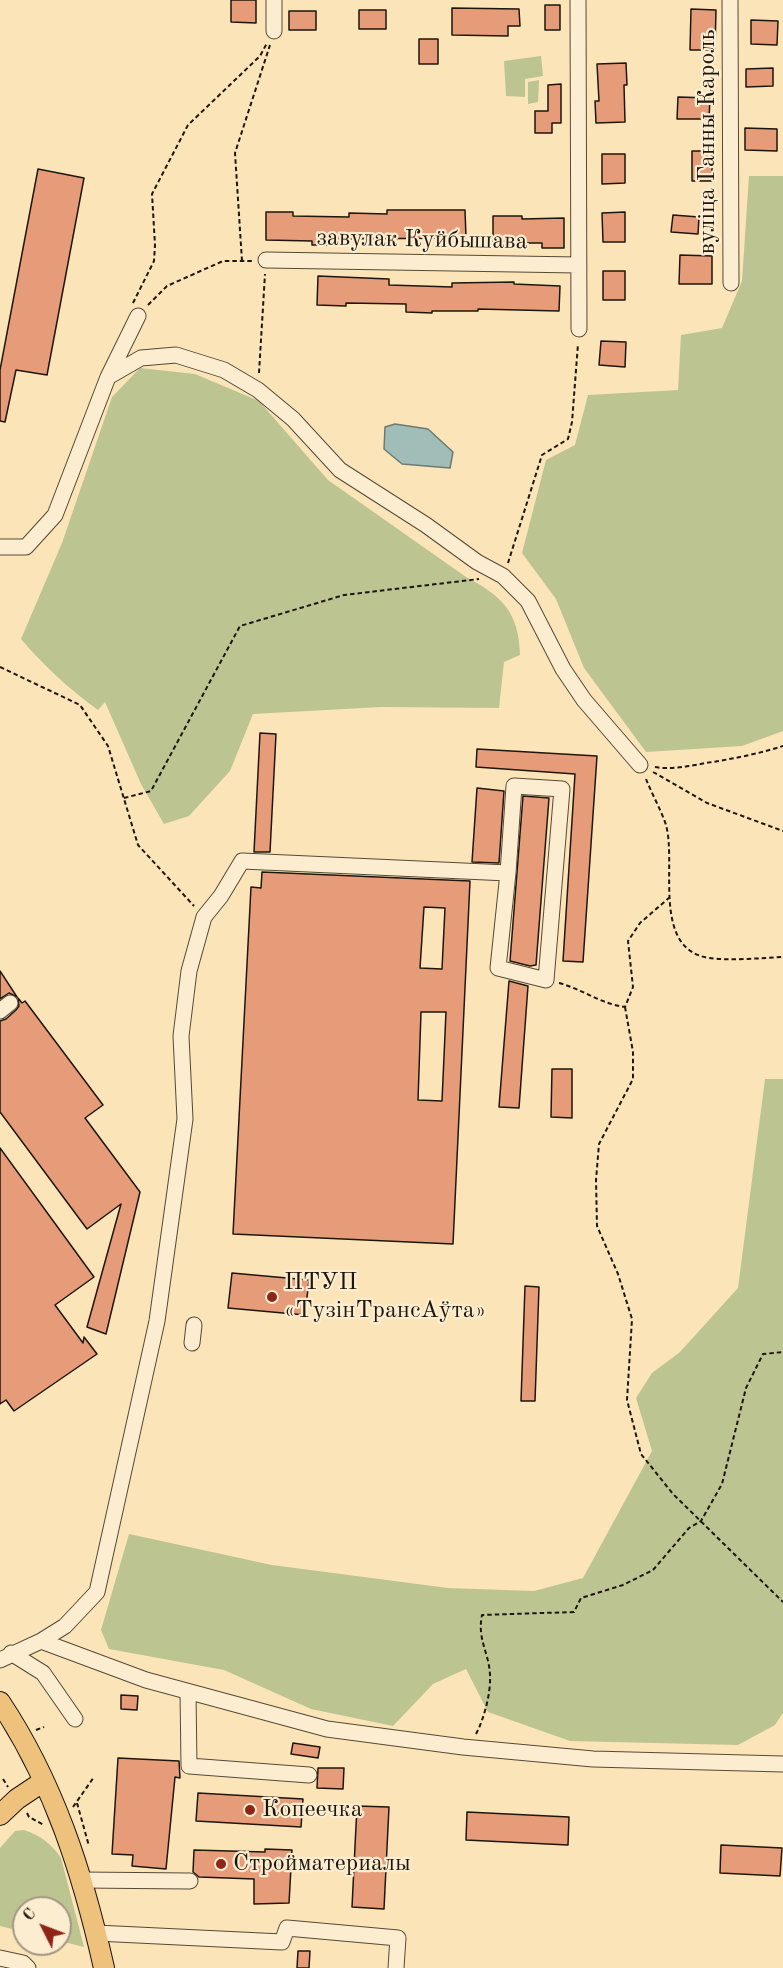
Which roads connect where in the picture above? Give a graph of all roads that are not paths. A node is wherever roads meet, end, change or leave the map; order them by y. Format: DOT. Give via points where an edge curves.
graph roads {
  1 [pos="274,0"];
  2 [pos="578,0"];
  3 [pos="730,0"];
  4 [pos="274,31"];
  5 [pos="266,260"];
  6 [pos="578,265"];
  7 [pos="731,283"];
  8 [pos="134,313"];
  9 [pos="579,329"];
  10 [pos="108,376"];
  11 [pos="0,547"];
  12 [pos="640,765"];
  13 [pos="508,873"];
  14 [pos="194,1325"];
  15 [pos="192,1343"];
  16 [pos="41,1641"];
  17 [pos="5,1657"];
  18 [pos="188,1692"];
  19 [pos="0,1702"];
  20 [pos="75,1719"];
  21 [pos="783,1764"];
  22 [pos="309,1774"];
  23 [pos="44,1781"];
  24 [pos="0,1815"];
  25 [pos="81,1880"];
  26 [pos="190,1881"];
  27 [pos="96,1933"];
  28 [pos="0,1958"];
  29 [pos="28,1968"];
  30 [pos="104,1968"];
  31 [pos="396,1968"];
  1 -- 4 [label="street"];
  2 -- 6 [label="street"];
  3 -- 7 [label="street, вуліца Ганны Кароль"];
  5 -- 6 [label="street, завулак Куйбышава"];
  6 -- 9 [label="street"];
  8 -- 10 [label="street"];
  10 -- 11 [label="street" via="55,515 26,547"];
  10 -- 12 [label="street" via="141,358 176,355 224,370 258,390 293,419 340,470 503,576 528,601 563,669 585,700"];
  13 -- 13 [label="street" via="514,786 562,789 546,980 498,968"];
  13 -- 16 [label="street" via="242,861 204,917 189,971 181,1036 185,1119 157,1321 97,1592 65,1626"];
  14 -- 15 [label="street"];
  16 -- 17 [label="street"];
  16 -- 18 [label="street"];
  17 -- 20 [label="street" via="43,1673"];
  18 -- 21 [label="street" via="327,1729 470,1748 593,1759"];
  18 -- 22 [label="street" via="189,1766"];
  19 -- 23 [label="main road" via="23,1736"];
  23 -- 24 [label="main road"];
  23 -- 25 [label="main road"];
  25 -- 26 [label="street"];
  25 -- 27 [label="main road"];
  27 -- 30 [label="main road"];
  27 -- 31 [label="street" via="282,1942 287,1928 398,1938"];
  28 -- 29 [label="street" via="23,1963"];
}
